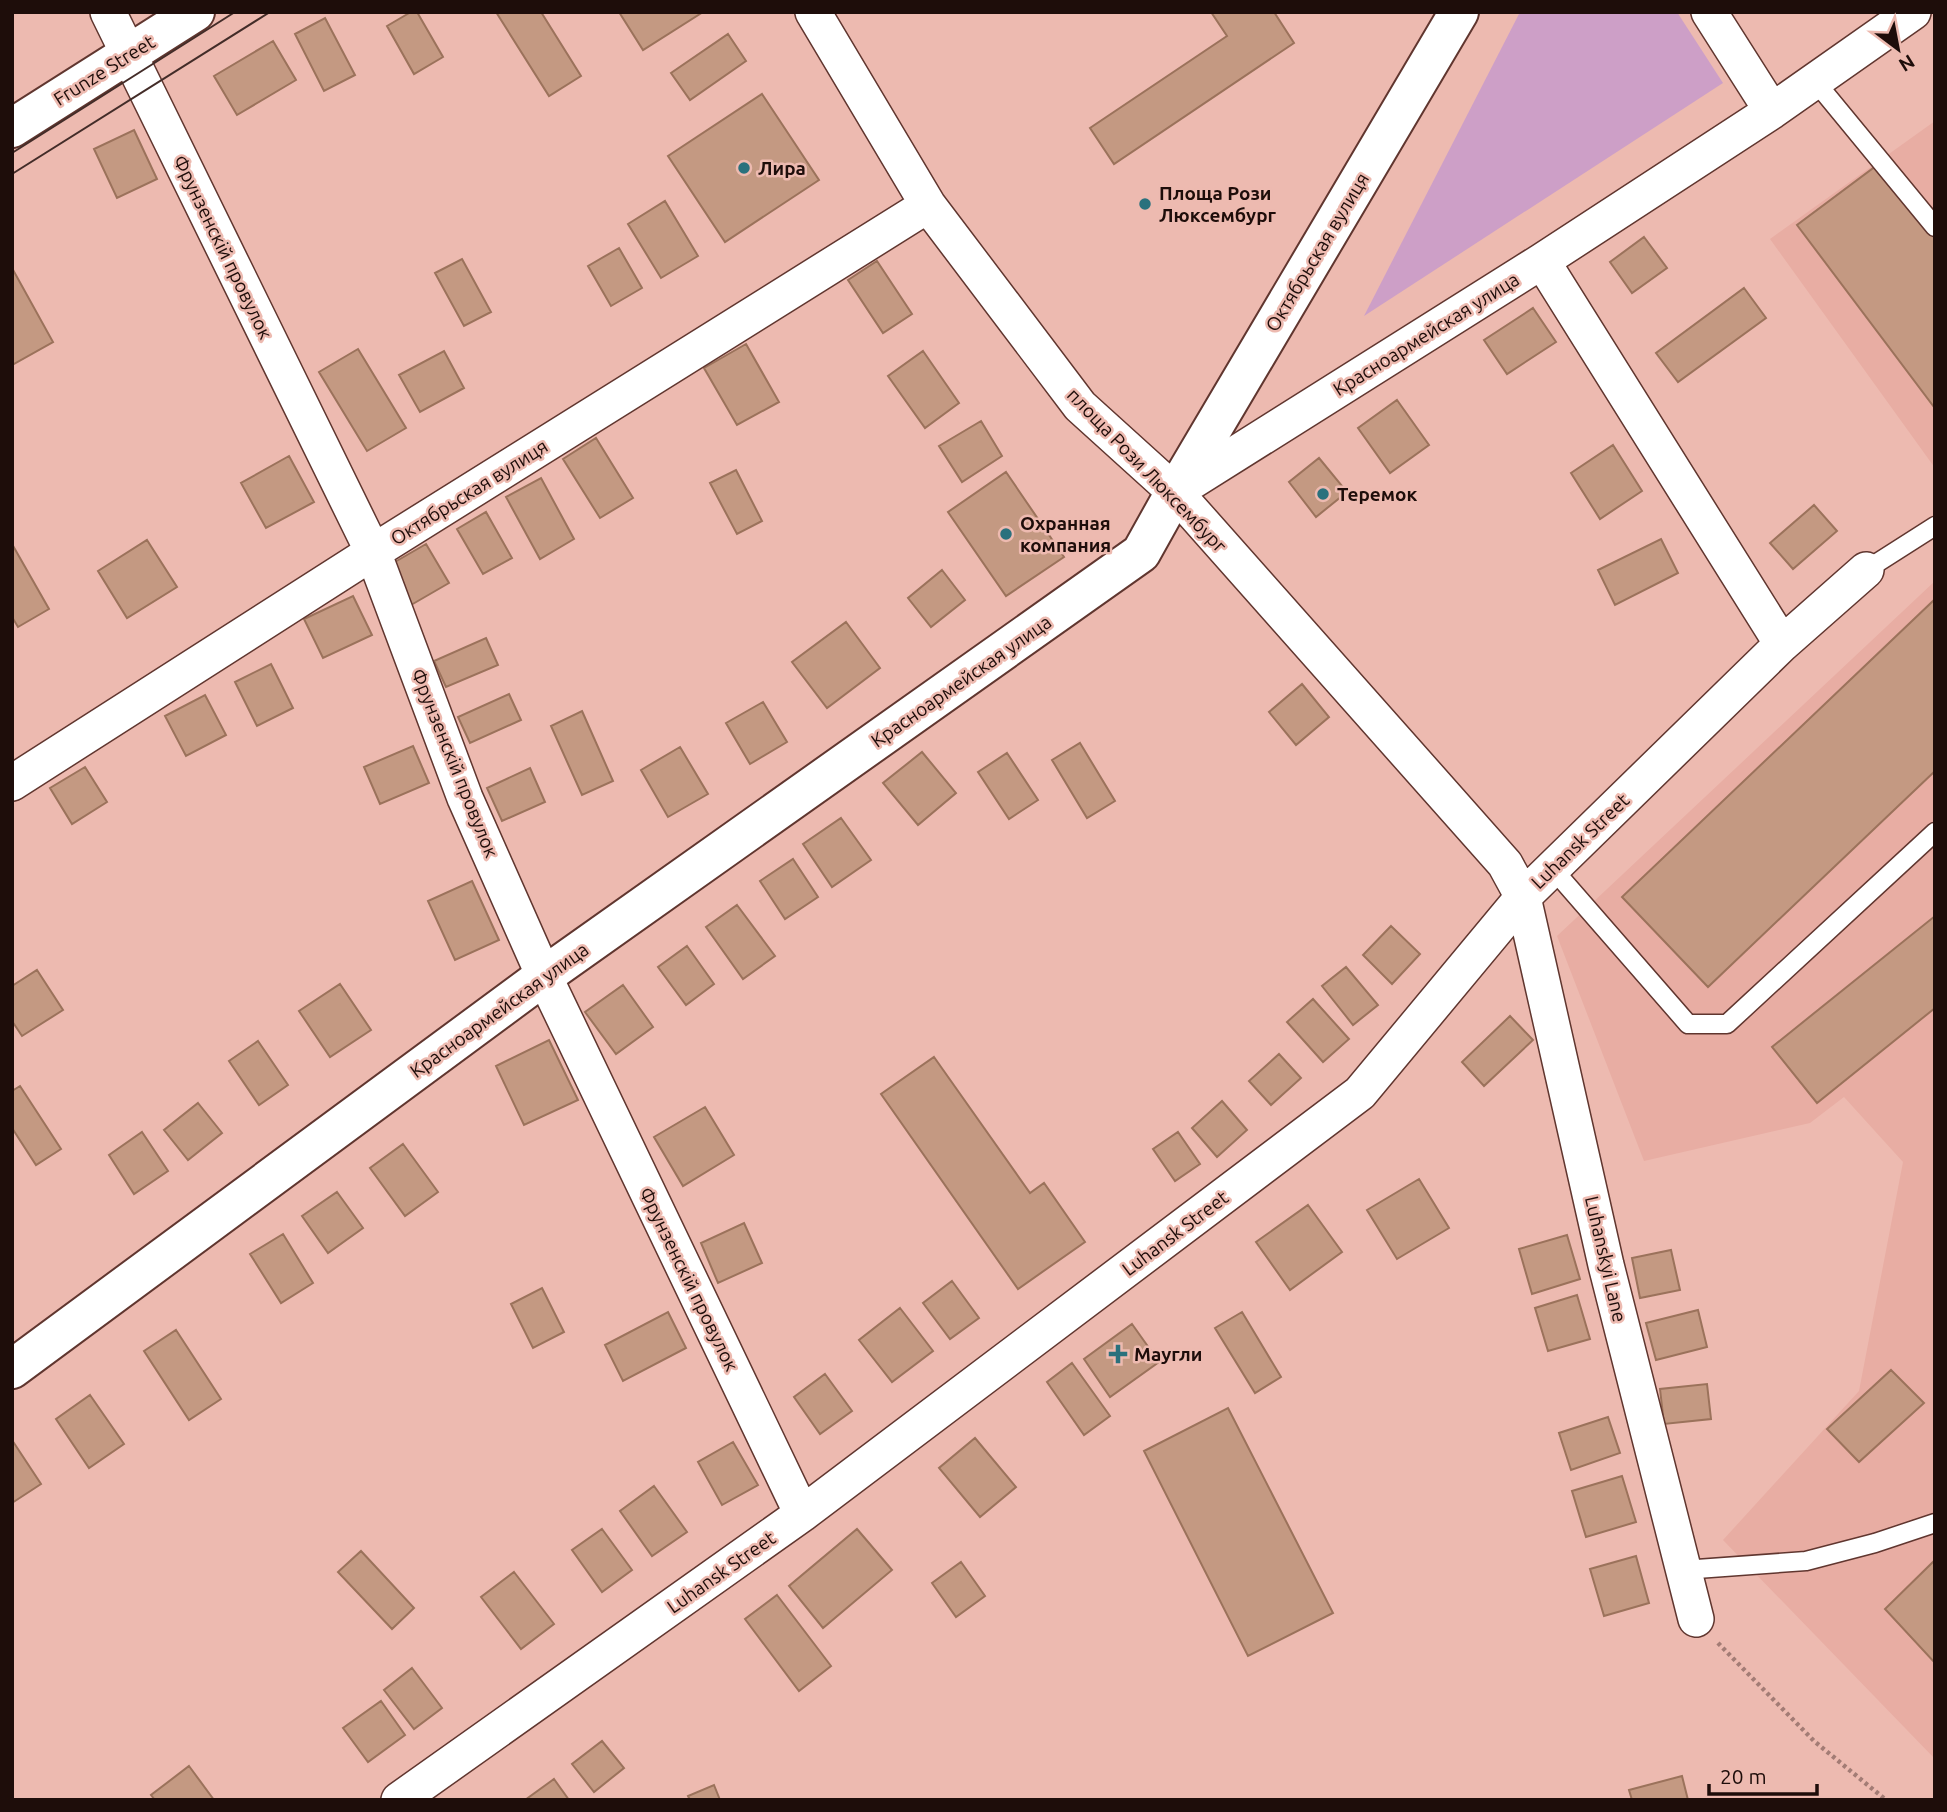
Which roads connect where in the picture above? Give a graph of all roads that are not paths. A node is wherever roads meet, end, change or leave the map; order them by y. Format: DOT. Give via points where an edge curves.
graph roads {
  1 [pos="108,12"];
  2 [pos="195,12"];
  3 [pos="813,12"];
  4 [pos="1459,12"];
  5 [pos="1709,12"];
  6 [pos="1913,12"];
  7 [pos="128,54"];
  8 [pos="1814,80"];
  9 [pos="1772,111"];
  10 [pos="12,128"];
  11 [pos="928,205"];
  12 [pos="1935,227"];
  13 [pos="1542,261"];
  14 [pos="1175,492"];
  15 [pos="1935,526"];
  16 [pos="373,552"];
  17 [pos="1866,570"];
  18 [pos="1782,644"];
  19 [pos="12,783"];
  20 [pos="1935,832"];
  21 [pos="1552,868"];
  22 [pos="1523,897"];
  23 [pos="544,976"];
  24 [pos="12,1369"];
  25 [pos="802,1514"];
  26 [pos="1935,1523"];
  27 [pos="1683,1570"];
  28 [pos="1696,1619"];
  29 [pos="399,1800"];
  1 -- 7 [label="street, Фрунзенскій провулок"];
  2 -- 7 [label="street, Frunze Street"];
  3 -- 11 [label="street, площа Рози Люксембург"];
  4 -- 14 [label="street, Октябрьская вулиця"];
  5 -- 9 [label="street"];
  6 -- 8 [label="street, Красноармейская улица"];
  7 -- 10 [label="street, Frunze Street"];
  7 -- 16 [label="street, Фрунзенскій провулок"];
  8 -- 9 [label="street, Красноармейская улица"];
  8 -- 12 [label="lane"];
  9 -- 13 [label="street, Красноармейская улица"];
  11 -- 14 [label="street, площа Рози Люксембург" via="1080,406"];
  11 -- 16 [label="street, Октябрьская вулиця"];
  13 -- 14 [label="street, Красноармейская улица"];
  13 -- 18 [label="street"];
  14 -- 22 [label="street, площа Рози Люксембург" via="1505,864"];
  14 -- 23 [label="street, Красноармейская улица" via="1141,553"];
  15 -- 17 [label="lane"];
  16 -- 19 [label="street, Октябрьская вулиця"];
  16 -- 23 [label="street, Фрунзенскій провулок" via="465,797"];
  17 -- 18 [label="street, Luhansk Street"];
  18 -- 21 [label="street, Luhansk Street"];
  20 -- 21 [label="lane" via="1727,1024 1688,1024"];
  21 -- 22 [label="street, Luhansk Street"];
  22 -- 25 [label="street, Luhansk Street" via="1360,1093"];
  22 -- 27 [label="street, Luhanskyi Lane" via="1606,1265"];
  23 -- 24 [label="street, Красноармейская улица"];
  23 -- 25 [label="street, Фрунзенскій провулок"];
  25 -- 29 [label="street, Luhansk Street"];
  26 -- 27 [label="lane" via="1806,1561"];
  27 -- 28 [label="street, Luhanskyi Lane"];
}
